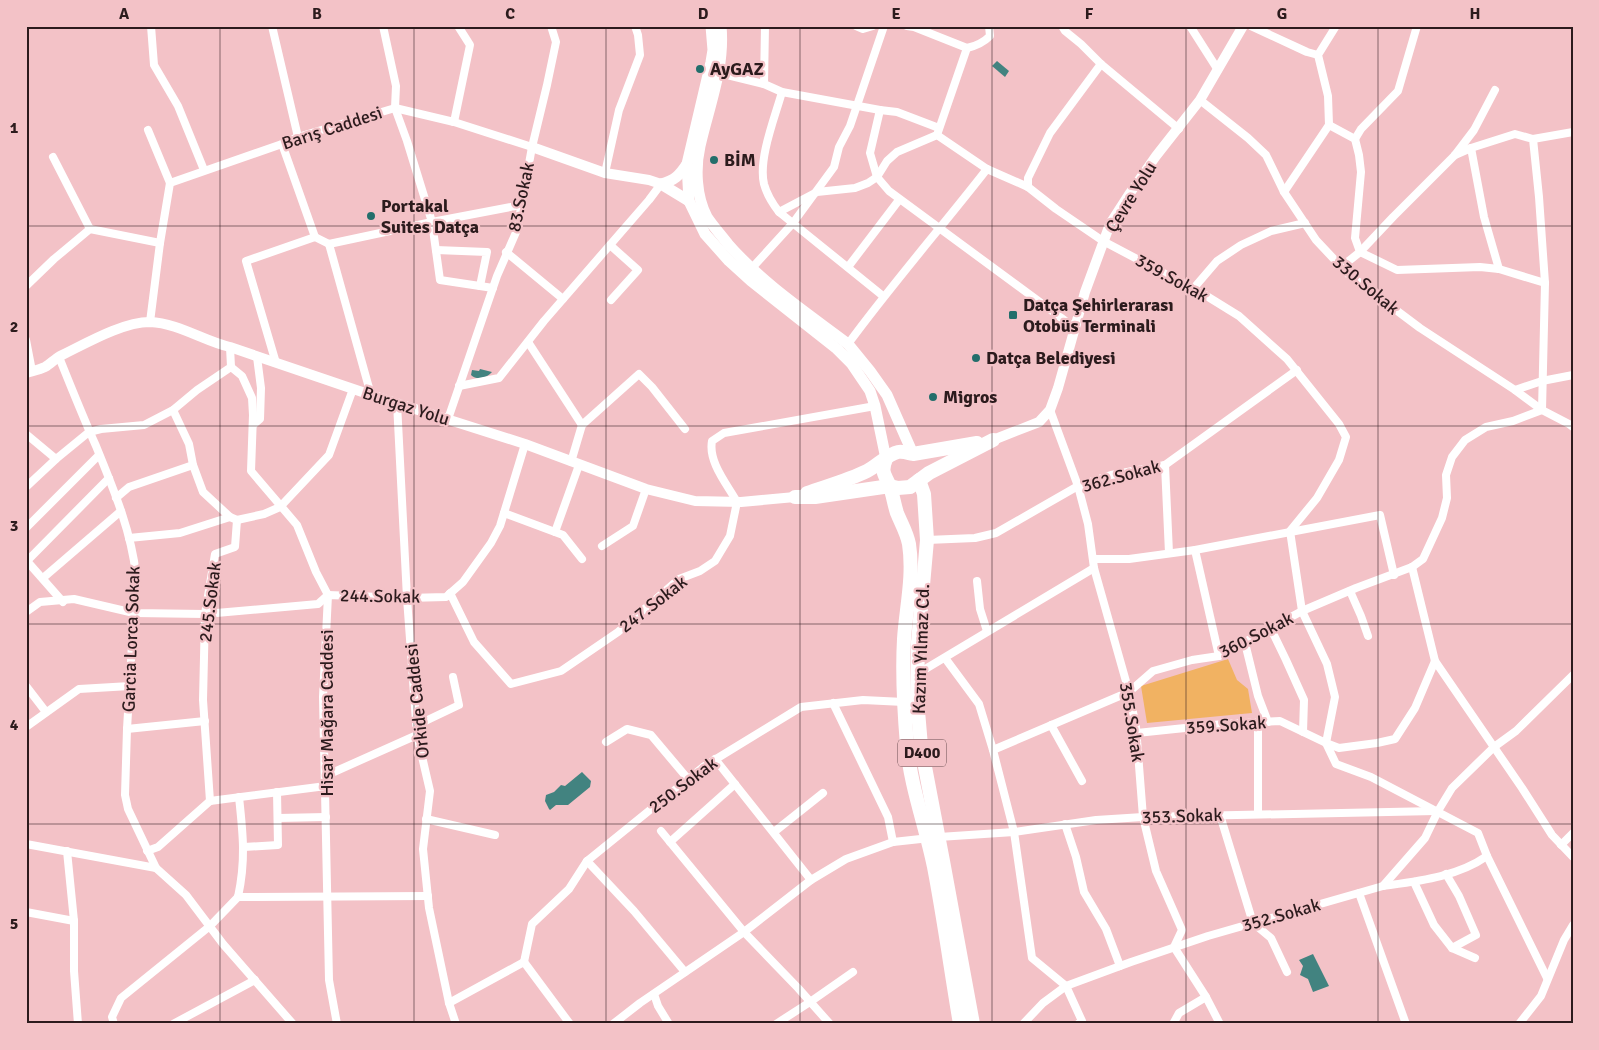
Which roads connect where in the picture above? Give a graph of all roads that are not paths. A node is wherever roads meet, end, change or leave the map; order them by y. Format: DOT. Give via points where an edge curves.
graph roads {
  1 [pos="151,26"];
  2 [pos="272,26"];
  3 [pos="383,26"];
  4 [pos="551,26"];
  5 [pos="635,26"];
  6 [pos="711,26"];
  7 [pos="721,26"];
  8 [pos="765,26"];
  9 [pos="856,26"];
  10 [pos="873,26"];
  11 [pos="884,26"];
  12 [pos="988,26"];
  13 [pos="1062,26"];
  14 [pos="1190,26"];
  15 [pos="1243,26"];
  16 [pos="1251,26"];
  17 [pos="1336,26"];
  18 [pos="1417,26"];
  19 [pos="459,27"];
  20 [pos="912,27"];
  21 [pos="967,48"];
  22 [pos="1318,54"];
  23 [pos="1101,64"];
  24 [pos="1218,70"];
  25 [pos="719,73"];
  26 [pos="764,84"];
  27 [pos="1495,90"];
  28 [pos="782,92"];
  29 [pos="1200,100"];
  30 [pos="857,105"];
  31 [pos="395,108"];
  32 [pos="880,110"];
  33 [pos="454,122"];
  34 [pos="1329,125"];
  35 [pos="1179,129"];
  36 [pos="148,130"];
  37 [pos="938,132"];
  38 [pos="1573,132"];
  39 [pos="298,137"];
  40 [pos="1355,139"];
  41 [pos="1533,139"];
  42 [pos="282,144"];
  43 [pos="532,147"];
  44 [pos="1471,148"];
  45 [pos="1455,155"];
  46 [pos="53,157"];
  47 [pos="687,164"];
  48 [pos="987,169"];
  49 [pos="204,170"];
  50 [pos="605,173"];
  51 [pos="877,177"];
  52 [pos="170,183"];
  53 [pos="661,184"];
  54 [pos="1028,187"];
  55 [pos="817,192"];
  56 [pos="1284,192"];
  57 [pos="899,200"];
  58 [pos="689,202"];
  59 [pos="521,205"];
  60 [pos="779,212"];
  61 [pos="432,222"];
  62 [pos="793,223"];
  63 [pos="1305,223"];
  64 [pos="90,230"];
  65 [pos="940,230"];
  66 [pos="315,237"];
  67 [pos="1103,241"];
  68 [pos="160,243"];
  69 [pos="328,244"];
  70 [pos="610,245"];
  71 [pos="436,250"];
  72 [pos="506,252"];
  73 [pos="1360,252"];
  74 [pos="848,267"];
  75 [pos="1341,267"];
  76 [pos="752,268"];
  77 [pos="1499,269"];
  78 [pos="1545,283"];
  79 [pos="26,286"];
  80 [pos="480,286"];
  81 [pos="492,288"];
  82 [pos="1193,289"];
  83 [pos="884,296"];
  84 [pos="563,299"];
  85 [pos="611,300"];
  86 [pos="150,322"];
  87 [pos="1075,328"];
  88 [pos="26,340"];
  89 [pos="528,342"];
  90 [pos="848,344"];
  91 [pos="230,347"];
  92 [pos="58,357"];
  93 [pos="257,357"];
  94 [pos="276,363"];
  95 [pos="231,367"];
  96 [pos="1296,370"];
  97 [pos="29,372"];
  98 [pos="1573,375"];
  99 [pos="1542,381"];
  100 [pos="459,386"];
  101 [pos="353,389"];
  102 [pos="1515,390"];
  103 [pos="370,394"];
  104 [pos="397,403"];
  105 [pos="875,406"];
  106 [pos="173,410"];
  107 [pos="1050,410"];
  108 [pos="1542,410"];
  109 [pos="448,419"];
  110 [pos="253,425"];
  111 [pos="582,425"];
  112 [pos="1573,427"];
  113 [pos="685,429"];
  114 [pos="90,432"];
  115 [pos="26,434"];
  116 [pos="993,440"];
  117 [pos="525,444"];
  118 [pos="913,454"];
  119 [pos="99,455"];
  120 [pos="886,459"];
  121 [pos="56,460"];
  122 [pos="575,463"];
  123 [pos="193,465"];
  124 [pos="1165,465"];
  125 [pos="109,478"];
  126 [pos="919,480"];
  127 [pos="890,486"];
  128 [pos="1078,486"];
  129 [pos="26,487"];
  130 [pos="646,489"];
  131 [pos="795,497"];
  132 [pos="116,498"];
  133 [pos="737,502"];
  134 [pos="280,507"];
  135 [pos="121,511"];
  136 [pos="504,513"];
  137 [pos="233,518"];
  138 [pos="26,528"];
  139 [pos="555,532"];
  140 [pos="1290,532"];
  141 [pos="130,538"];
  142 [pos="927,540"];
  143 [pos="602,546"];
  144 [pos="1195,550"];
  145 [pos="1169,553"];
  146 [pos="582,559"];
  147 [pos="27,560"];
  148 [pos="1094,564"];
  149 [pos="1412,567"];
  150 [pos="1394,575"];
  151 [pos="43,578"];
  152 [pos="977,581"];
  153 [pos="1350,591"];
  154 [pos="450,593"];
  155 [pos="328,595"];
  156 [pos="407,598"];
  157 [pos="63,601"];
  158 [pos="1302,611"];
  159 [pos="26,612"];
  160 [pos="134,613"];
  161 [pos="205,614"];
  162 [pos="1271,629"];
  163 [pos="987,631"];
  164 [pos="1368,636"];
  165 [pos="1245,643"];
  166 [pos="1219,656"];
  167 [pos="945,658"];
  168 [pos="1435,661"];
  169 [pos="917,674"];
  170 [pos="1573,675"];
  171 [pos="453,677"];
  172 [pos="26,686"];
  173 [pos="130,686"];
  174 [pos="1129,692"];
  175 [pos="904,702"];
  176 [pos="833,703"];
  177 [pos="46,712"];
  178 [pos="205,721"];
  179 [pos="1258,722"];
  180 [pos="1268,722"];
  181 [pos="417,725"];
  182 [pos="1051,725"];
  183 [pos="26,726"];
  184 [pos="127,729"];
  185 [pos="1302,732"];
  186 [pos="1136,733"];
  187 [pos="417,735"];
  188 [pos="606,742"];
  189 [pos="1326,743"];
  190 [pos="1494,747"];
  191 [pos="993,750"];
  192 [pos="715,760"];
  193 [pos="326,776"];
  194 [pos="688,779"];
  195 [pos="1082,781"];
  196 [pos="735,784"];
  197 [pos="326,786"];
  198 [pos="277,792"];
  199 [pos="823,793"];
  200 [pos="239,797"];
  201 [pos="210,801"];
  202 [pos="1438,811"];
  203 [pos="1258,814"];
  204 [pos="1220,815"];
  205 [pos="326,817"];
  206 [pos="1143,817"];
  207 [pos="278,818"];
  208 [pos="426,819"];
  209 [pos="1065,824"];
  210 [pos="661,831"];
  211 [pos="774,832"];
  212 [pos="1014,832"];
  213 [pos="1573,833"];
  214 [pos="495,835"];
  215 [pos="933,837"];
  216 [pos="670,842"];
  217 [pos="893,842"];
  218 [pos="26,844"];
  219 [pos="1561,845"];
  220 [pos="244,847"];
  221 [pos="67,851"];
  222 [pos="147,851"];
  223 [pos="1487,856"];
  224 [pos="1573,857"];
  225 [pos="587,861"];
  226 [pos="156,868"];
  227 [pos="1446,874"];
  228 [pos="811,880"];
  229 [pos="1414,882"];
  230 [pos="1383,886"];
  231 [pos="1359,893"];
  232 [pos="428,896"];
  233 [pos="238,897"];
  234 [pos="328,897"];
  235 [pos="26,912"];
  236 [pos="74,921"];
  237 [pos="1253,923"];
  238 [pos="1573,925"];
  239 [pos="210,926"];
  240 [pos="744,932"];
  241 [pos="1174,947"];
  242 [pos="1452,948"];
  243 [pos="1475,958"];
  244 [pos="524,962"];
  245 [pos="1120,966"];
  246 [pos="685,972"];
  247 [pos="853,972"];
  248 [pos="1287,972"];
  249 [pos="1547,978"];
  250 [pos="255,980"];
  251 [pos="1066,986"];
  252 [pos="654,994"];
  253 [pos="1206,997"];
  254 [pos="810,1002"];
  255 [pos="449,1003"];
  256 [pos="176,1023"];
  257 [pos="1081,1023"];
  258 [pos="1218,1023"];
  259 [pos="78,1024"];
  260 [pos="114,1024"];
  261 [pos="293,1024"];
  262 [pos="337,1024"];
  263 [pos="456,1024"];
  264 [pos="570,1024"];
  265 [pos="613,1024"];
  266 [pos="669,1024"];
  267 [pos="776,1024"];
  268 [pos="830,1024"];
  269 [pos="959,1024"];
  270 [pos="972,1024"];
  271 [pos="1023,1024"];
  272 [pos="1172,1024"];
  273 [pos="1406,1024"];
  274 [pos="1519,1024"];
  1 -- 49 [label="street" via="154,65 178,106"];
  2 -- 39 [label="street"];
  3 -- 31 [label="street" via="396,86"];
  4 -- 43 [label="street, 83.Sokak" via="556,42"];
  5 -- 50 [label="street" via="640,55 619,110"];
  6 -- 47 [label="main road" via="711,62"];
  7 -- 25 [label="main road"];
  8 -- 26 [label="street"];
  9 -- 10 [label="street" via="863,29"];
  11 -- 30 [label="street"];
  12 -- 21 [label="street" via="990,36 977,46"];
  13 -- 23 [label="street"];
  14 -- 24 [label="street"];
  15 -- 24 [label="street, Çevre Yolu"];
  16 -- 22 [label="street"];
  17 -- 22 [label="street"];
  18 -- 40 [label="street" via="1398,91"];
  19 -- 33 [label="street" via="470,45"];
  20 -- 21 [label="street"];
  21 -- 37 [label="street"];
  22 -- 34 [label="street" via="1328,96"];
  23 -- 35 [label="street"];
  23 -- 54 [label="street" via="1050,133 1028,178"];
  24 -- 29 [label="street, Çevre Yolu"];
  25 -- 26 [label="street, 359.Sokak"];
  25 -- 76 [label="main road" via="700,147 697,178 700,196 712,224"];
  26 -- 28 [label="street, 359.Sokak"];
  27 -- 45 [label="street" via="1474,130"];
  28 -- 30 [label="street, 359.Sokak"];
  28 -- 60 [label="street" via="767,143 764,175 768,197"];
  29 -- 35 [label="street, Çevre Yolu"];
  29 -- 56 [label="street, 330.Sokak" via="1266,155"];
  30 -- 32 [label="street, 359.Sokak"];
  30 -- 55 [label="street" via="834,167"];
  31 -- 33 [label="street, Barış Caddesi"];
  31 -- 39 [label="street, Barış Caddesi"];
  31 -- 61 [label="street"];
  32 -- 37 [label="street, 359.Sokak" via="897,112"];
  32 -- 51 [label="street" via="870,153"];
  33 -- 43 [label="street, Barış Caddesi"];
  34 -- 40 [label="street"];
  34 -- 56 [label="street"];
  35 -- 67 [label="street, Çevre Yolu" via="1130,193"];
  36 -- 52 [label="street"];
  37 -- 48 [label="street, 359.Sokak"];
  37 -- 51 [label="street" via="897,152"];
  38 -- 41 [label="street"];
  39 -- 42 [label="street, Barış Caddesi"];
  40 -- 73 [label="street" via="1361,172 1355,238"];
  41 -- 44 [label="street" via="1515,134"];
  41 -- 78 [label="street"];
  42 -- 49 [label="street, Barış Caddesi"];
  42 -- 66 [label="street"];
  43 -- 50 [label="street, Barış Caddesi"];
  43 -- 59 [label="street, 83.Sokak"];
  44 -- 45 [label="street"];
  44 -- 77 [label="street" via="1484,218"];
  45 -- 73 [label="street"];
  46 -- 64 [label="street"];
  47 -- 53 [label="main road" via="680,175"];
  47 -- 58 [label="main road"];
  48 -- 54 [label="street, 359.Sokak"];
  48 -- 65 [label="street"];
  49 -- 52 [label="street, Barış Caddesi"];
  50 -- 53 [label="street, Barış Caddesi"];
  51 -- 55 [label="street" via="855,188"];
  51 -- 57 [label="street"];
  52 -- 68 [label="street"];
  53 -- 58 [label="main road"];
  53 -- 70 [label="street"];
  54 -- 67 [label="street, 359.Sokak"];
  55 -- 60 [label="street"];
  55 -- 62 [label="street"];
  56 -- 63 [label="street, 330.Sokak"];
  57 -- 65 [label="street"];
  57 -- 74 [label="street"];
  58 -- 105 [label="main road" via="705,234 729,261 851,363 870,391"];
  59 -- 61 [label="street"];
  59 -- 72 [label="street, 83.Sokak" via="516,230"];
  60 -- 62 [label="street"];
  61 -- 69 [label="street"];
  61 -- 71 [label="street"];
  62 -- 74 [label="street"];
  62 -- 76 [label="street"];
  63 -- 75 [label="street, 330.Sokak"];
  63 -- 82 [label="street" via="1271,231 1241,245 1217,261"];
  64 -- 68 [label="street"];
  64 -- 79 [label="street"];
  65 -- 83 [label="street"];
  65 -- 87 [label="street"];
  66 -- 69 [label="street"];
  66 -- 94 [label="street" via="246,261"];
  67 -- 82 [label="street, 359.Sokak"];
  67 -- 87 [label="street, Çevre Yolu"];
  68 -- 86 [label="street"];
  69 -- 103 [label="street"];
  70 -- 84 [label="street"];
  70 -- 85 [label="street" via="638,270"];
  71 -- 80 [label="street" via="440,280"];
  71 -- 80 [label="street" via="487,252"];
  72 -- 81 [label="street, 83.Sokak"];
  72 -- 84 [label="street"];
  73 -- 75 [label="street"];
  73 -- 77 [label="street" via="1397,270"];
  74 -- 83 [label="street"];
  75 -- 102 [label="street, 330.Sokak" via="1420,328"];
  76 -- 90 [label="main road"];
  77 -- 78 [label="street"];
  78 -- 99 [label="street"];
  80 -- 81 [label="street"];
  81 -- 100 [label="street, 83.Sokak"];
  82 -- 96 [label="street, 359.Sokak" via="1239,316"];
  83 -- 90 [label="street"];
  84 -- 89 [label="street"];
  86 -- 91 [label="street, Burgaz Yolu"];
  86 -- 92 [label="street, Burgaz Yolu" via="134,324 102,336"];
  87 -- 107 [label="street, Çevre Yolu"];
  88 -- 97 [label="street"];
  89 -- 100 [label="street" via="499,378"];
  89 -- 111 [label="street"];
  90 -- 118 [label="main road" via="887,396"];
  91 -- 93 [label="street, Burgaz Yolu"];
  91 -- 95 [label="street"];
  92 -- 97 [label="street, Burgaz Yolu" via="43,368"];
  92 -- 114 [label="street, Garcia Lorca Sokak"];
  93 -- 94 [label="street, Burgaz Yolu"];
  93 -- 110 [label="street" via="260,419"];
  94 -- 101 [label="street, Burgaz Yolu"];
  95 -- 106 [label="street"];
  95 -- 110 [label="street" via="242,376 252,398"];
  96 -- 124 [label="street, 362.Sokak"];
  96 -- 140 [label="street, 359.Sokak" via="1340,424 1346,437 1339,460 1317,498"];
  98 -- 99 [label="street"];
  99 -- 102 [label="street"];
  99 -- 108 [label="street"];
  100 -- 109 [label="street, 83.Sokak"];
  101 -- 103 [label="street, Burgaz Yolu"];
  101 -- 134 [label="street" via="329,455"];
  102 -- 108 [label="street, 330.Sokak"];
  103 -- 104 [label="street, Burgaz Yolu"];
  104 -- 109 [label="street, Burgaz Yolu"];
  104 -- 156 [label="street, Orkide Caddesi"];
  105 -- 120 [label="main road"];
  105 -- 133 [label="street" via="724,433 712,441 712,458"];
  106 -- 114 [label="street" via="144,425"];
  106 -- 123 [label="street" via="189,444"];
  107 -- 116 [label="street" via="1039,422"];
  107 -- 128 [label="street, 355.Sokak"];
  108 -- 112 [label="street, 330.Sokak"];
  108 -- 149 [label="street" via="1486,427 1464,440 1452,457 1446,475 1447,498 1442,518 1423,559"];
  109 -- 117 [label="street, Burgaz Yolu"];
  110 -- 134 [label="street" via="251,471"];
  111 -- 113 [label="street" via="639,374"];
  111 -- 122 [label="street"];
  114 -- 119 [label="street, Garcia Lorca Sokak"];
  114 -- 121 [label="street"];
  115 -- 121 [label="street"];
  116 -- 118 [label="highway"];
  116 -- 126 [label="highway"];
  117 -- 122 [label="street, Burgaz Yolu"];
  117 -- 136 [label="street"];
  118 -- 120 [label="highway" via="898,452"];
  118 -- 126 [label="highway, D400" via="920,467"];
  119 -- 125 [label="street, Garcia Lorca Sokak"];
  119 -- 138 [label="street"];
  120 -- 127 [label="highway, D400" via="883,470"];
  120 -- 131 [label="highway" via="864,473"];
  121 -- 129 [label="street"];
  122 -- 130 [label="street, Burgaz Yolu"];
  122 -- 139 [label="street"];
  123 -- 132 [label="street" via="129,487"];
  123 -- 137 [label="street" via="203,492"];
  124 -- 128 [label="street, 362.Sokak"];
  124 -- 145 [label="street"];
  125 -- 132 [label="street, Garcia Lorca Sokak"];
  125 -- 147 [label="street"];
  126 -- 127 [label="highway" via="910,487"];
  126 -- 142 [label="highway, Kazım Yılmaz Cd. / D400" via="924,494"];
  127 -- 131 [label="highway" via="815,498"];
  127 -- 175 [label="highway, Kazım Yılmaz Cd. / D400" via="909,544 910,559 904,640"];
  128 -- 142 [label="street, 362.Sokak" via="996,533 975,538"];
  128 -- 148 [label="street, 355.Sokak"];
  130 -- 133 [label="street, Burgaz Yolu" via="695,501"];
  130 -- 143 [label="street" via="633,526"];
  131 -- 133 [label="street, Burgaz Yolu"];
  132 -- 135 [label="street, Garcia Lorca Sokak"];
  133 -- 154 [label="street, 247.Sokak" via="730,536 715,561 679,580 618,632 561,671 511,684 474,642"];
  134 -- 137 [label="street" via="264,514"];
  134 -- 155 [label="street" via="296,525"];
  135 -- 141 [label="street, Garcia Lorca Sokak"];
  135 -- 151 [label="street"];
  136 -- 139 [label="street"];
  136 -- 154 [label="street" via="491,543 463,582"];
  137 -- 141 [label="street" via="180,533"];
  137 -- 161 [label="street, 245.Sokak" via="236,547 215,554"];
  139 -- 146 [label="street" via="563,535"];
  140 -- 144 [label="street"];
  140 -- 150 [label="street" via="1380,515"];
  140 -- 158 [label="street"];
  141 -- 160 [label="street, Garcia Lorca Sokak" via="136,575"];
  142 -- 169 [label="highway, Kazım Yılmaz Cd. / D400"];
  144 -- 145 [label="street"];
  144 -- 166 [label="street"];
  145 -- 148 [label="street"];
  147 -- 151 [label="street"];
  148 -- 163 [label="street"];
  148 -- 174 [label="street, 355.Sokak"];
  149 -- 150 [label="street, 360.Sokak"];
  149 -- 168 [label="street"];
  150 -- 153 [label="street, 360.Sokak"];
  151 -- 157 [label="street"];
  152 -- 163 [label="street" via="980,609"];
  153 -- 158 [label="street, 360.Sokak"];
  153 -- 164 [label="street"];
  154 -- 156 [label="street, 244.Sokak" via="446,597"];
  155 -- 156 [label="street, 244.Sokak"];
  155 -- 161 [label="street, 244.Sokak" via="318,604"];
  155 -- 193 [label="street, Hisar Mağara Caddesi" via="323,697"];
  156 -- 181 [label="street, Orkide Caddesi"];
  157 -- 159 [label="street, 244.Sokak" via="40,602"];
  157 -- 160 [label="street, 244.Sokak" via="74,599"];
  158 -- 162 [label="street, 360.Sokak"];
  158 -- 189 [label="street" via="1327,664 1335,696"];
  160 -- 161 [label="street, 244.Sokak"];
  160 -- 173 [label="street, Garcia Lorca Sokak"];
  161 -- 178 [label="street, 245.Sokak"];
  162 -- 165 [label="street, 360.Sokak"];
  162 -- 185 [label="street" via="1304,700"];
  163 -- 167 [label="street"];
  165 -- 166 [label="street, 360.Sokak"];
  165 -- 180 [label="street"];
  166 -- 174 [label="street, 360.Sokak" via="1153,671"];
  167 -- 169 [label="street"];
  167 -- 191 [label="street" via="978,704"];
  168 -- 189 [label="street, 359.Sokak" via="1415,708 1395,739 1339,748"];
  168 -- 190 [label="street"];
  169 -- 215 [label="highway, Kazım Yılmaz Cd. / D400" via="920,746"];
  170 -- 190 [label="street" via="1516,731"];
  171 -- 181 [label="street" via="459,705"];
  172 -- 177 [label="street"];
  173 -- 177 [label="street" via="79,688"];
  173 -- 184 [label="street, Garcia Lorca Sokak"];
  174 -- 182 [label="street, 360.Sokak"];
  174 -- 186 [label="street, 355.Sokak"];
  175 -- 176 [label="street, 250.Sokak" via="863,700"];
  175 -- 215 [label="highway, Kazım Yılmaz Cd. / D400" via="907,748"];
  176 -- 192 [label="street, 250.Sokak" via="801,707"];
  176 -- 217 [label="street" via="888,817"];
  177 -- 183 [label="street"];
  178 -- 184 [label="street"];
  178 -- 201 [label="street, 245.Sokak"];
  179 -- 180 [label="street, 359.Sokak"];
  179 -- 186 [label="street, 359.Sokak"];
  179 -- 203 [label="street"];
  180 -- 185 [label="street, 359.Sokak" via="1280,721"];
  181 -- 187 [label="street, Orkide Caddesi"];
  182 -- 191 [label="street, 360.Sokak"];
  182 -- 195 [label="street"];
  184 -- 222 [label="street, Garcia Lorca Sokak" via="125,795"];
  185 -- 189 [label="street, 359.Sokak"];
  186 -- 206 [label="street, 355.Sokak"];
  187 -- 193 [label="street"];
  187 -- 208 [label="street, Orkide Caddesi" via="430,791"];
  188 -- 194 [label="street" via="628,729 651,735"];
  189 -- 202 [label="street" via="1336,764 1371,777"];
  190 -- 202 [label="street" via="1452,788"];
  190 -- 219 [label="street"];
  191 -- 212 [label="street"];
  192 -- 194 [label="street, 250.Sokak"];
  192 -- 196 [label="street"];
  193 -- 197 [label="street, Hisar Mağara Caddesi"];
  194 -- 225 [label="street, 250.Sokak"];
  196 -- 211 [label="street"];
  196 -- 216 [label="street"];
  197 -- 198 [label="street"];
  197 -- 205 [label="street, Hisar Mağara Caddesi"];
  198 -- 200 [label="street"];
  198 -- 207 [label="street"];
  199 -- 211 [label="street"];
  200 -- 201 [label="street"];
  200 -- 220 [label="street"];
  201 -- 222 [label="street" via="158,847"];
  202 -- 203 [label="street, 353.Sokak"];
  202 -- 223 [label="street" via="1478,833"];
  202 -- 230 [label="street" via="1425,838"];
  203 -- 204 [label="street, 353.Sokak"];
  204 -- 206 [label="street, 353.Sokak"];
  204 -- 237 [label="street"];
  205 -- 207 [label="street"];
  205 -- 234 [label="street, Hisar Mağara Caddesi"];
  206 -- 209 [label="street, 353.Sokak"];
  206 -- 241 [label="street, 355.Sokak" via="1156,871 1182,930"];
  207 -- 220 [label="street" via="278,845"];
  208 -- 214 [label="street"];
  208 -- 232 [label="street, Orkide Caddesi" via="422,849"];
  209 -- 212 [label="street, 353.Sokak"];
  209 -- 245 [label="street" via="1084,892 1106,929"];
  210 -- 216 [label="street"];
  211 -- 228 [label="street"];
  212 -- 215 [label="street, 353.Sokak"];
  212 -- 251 [label="street" via="1032,958"];
  213 -- 219 [label="street"];
  215 -- 217 [label="street, 353.Sokak"];
  215 -- 269 [label="highway, Kazım Yılmaz Cd. / D400" via="934,866"];
  215 -- 270 [label="highway, Kazım Yılmaz Cd. / D400"];
  216 -- 240 [label="street"];
  217 -- 228 [label="street, 353.Sokak" via="846,859"];
  218 -- 221 [label="street"];
  219 -- 224 [label="street"];
  220 -- 233 [label="street"];
  221 -- 226 [label="street"];
  221 -- 236 [label="street"];
  222 -- 226 [label="street, Garcia Lorca Sokak"];
  223 -- 227 [label="street, 352.Sokak"];
  223 -- 249 [label="street"];
  225 -- 244 [label="street, 250.Sokak" via="569,889 532,924"];
  225 -- 246 [label="street"];
  226 -- 239 [label="street" via="186,895"];
  227 -- 229 [label="street, 352.Sokak"];
  227 -- 242 [label="street" via="1476,935"];
  228 -- 240 [label="street, 353.Sokak"];
  229 -- 230 [label="street, 352.Sokak"];
  229 -- 242 [label="street" via="1434,925"];
  230 -- 231 [label="street, 352.Sokak"];
  231 -- 237 [label="street, 352.Sokak"];
  231 -- 273 [label="street"];
  232 -- 234 [label="street"];
  232 -- 255 [label="street, Orkide Caddesi"];
  233 -- 234 [label="street"];
  233 -- 239 [label="street"];
  234 -- 262 [label="street, Hisar Mağara Caddesi" via="330,980"];
  235 -- 236 [label="street"];
  236 -- 259 [label="street"];
  237 -- 241 [label="street, 352.Sokak"];
  237 -- 248 [label="street" via="1270,938"];
  238 -- 249 [label="street"];
  239 -- 250 [label="street"];
  239 -- 260 [label="street" via="121,998 112,1017"];
  240 -- 246 [label="street, 353.Sokak"];
  240 -- 254 [label="street"];
  241 -- 245 [label="street, 352.Sokak"];
  241 -- 253 [label="street"];
  242 -- 243 [label="street"];
  244 -- 255 [label="street"];
  244 -- 264 [label="street"];
  245 -- 251 [label="street, 352.Sokak"];
  246 -- 252 [label="street, 353.Sokak"];
  247 -- 254 [label="street"];
  249 -- 274 [label="street" via="1541,996"];
  250 -- 256 [label="street"];
  250 -- 261 [label="street"];
  251 -- 257 [label="street"];
  251 -- 271 [label="street, 352.Sokak"];
  252 -- 265 [label="street, 353.Sokak"];
  252 -- 266 [label="street"];
  253 -- 258 [label="street"];
  253 -- 272 [label="street" via="1179,1013"];
  254 -- 267 [label="street"];
  254 -- 268 [label="street"];
  255 -- 263 [label="street, Orkide Caddesi"];
}
